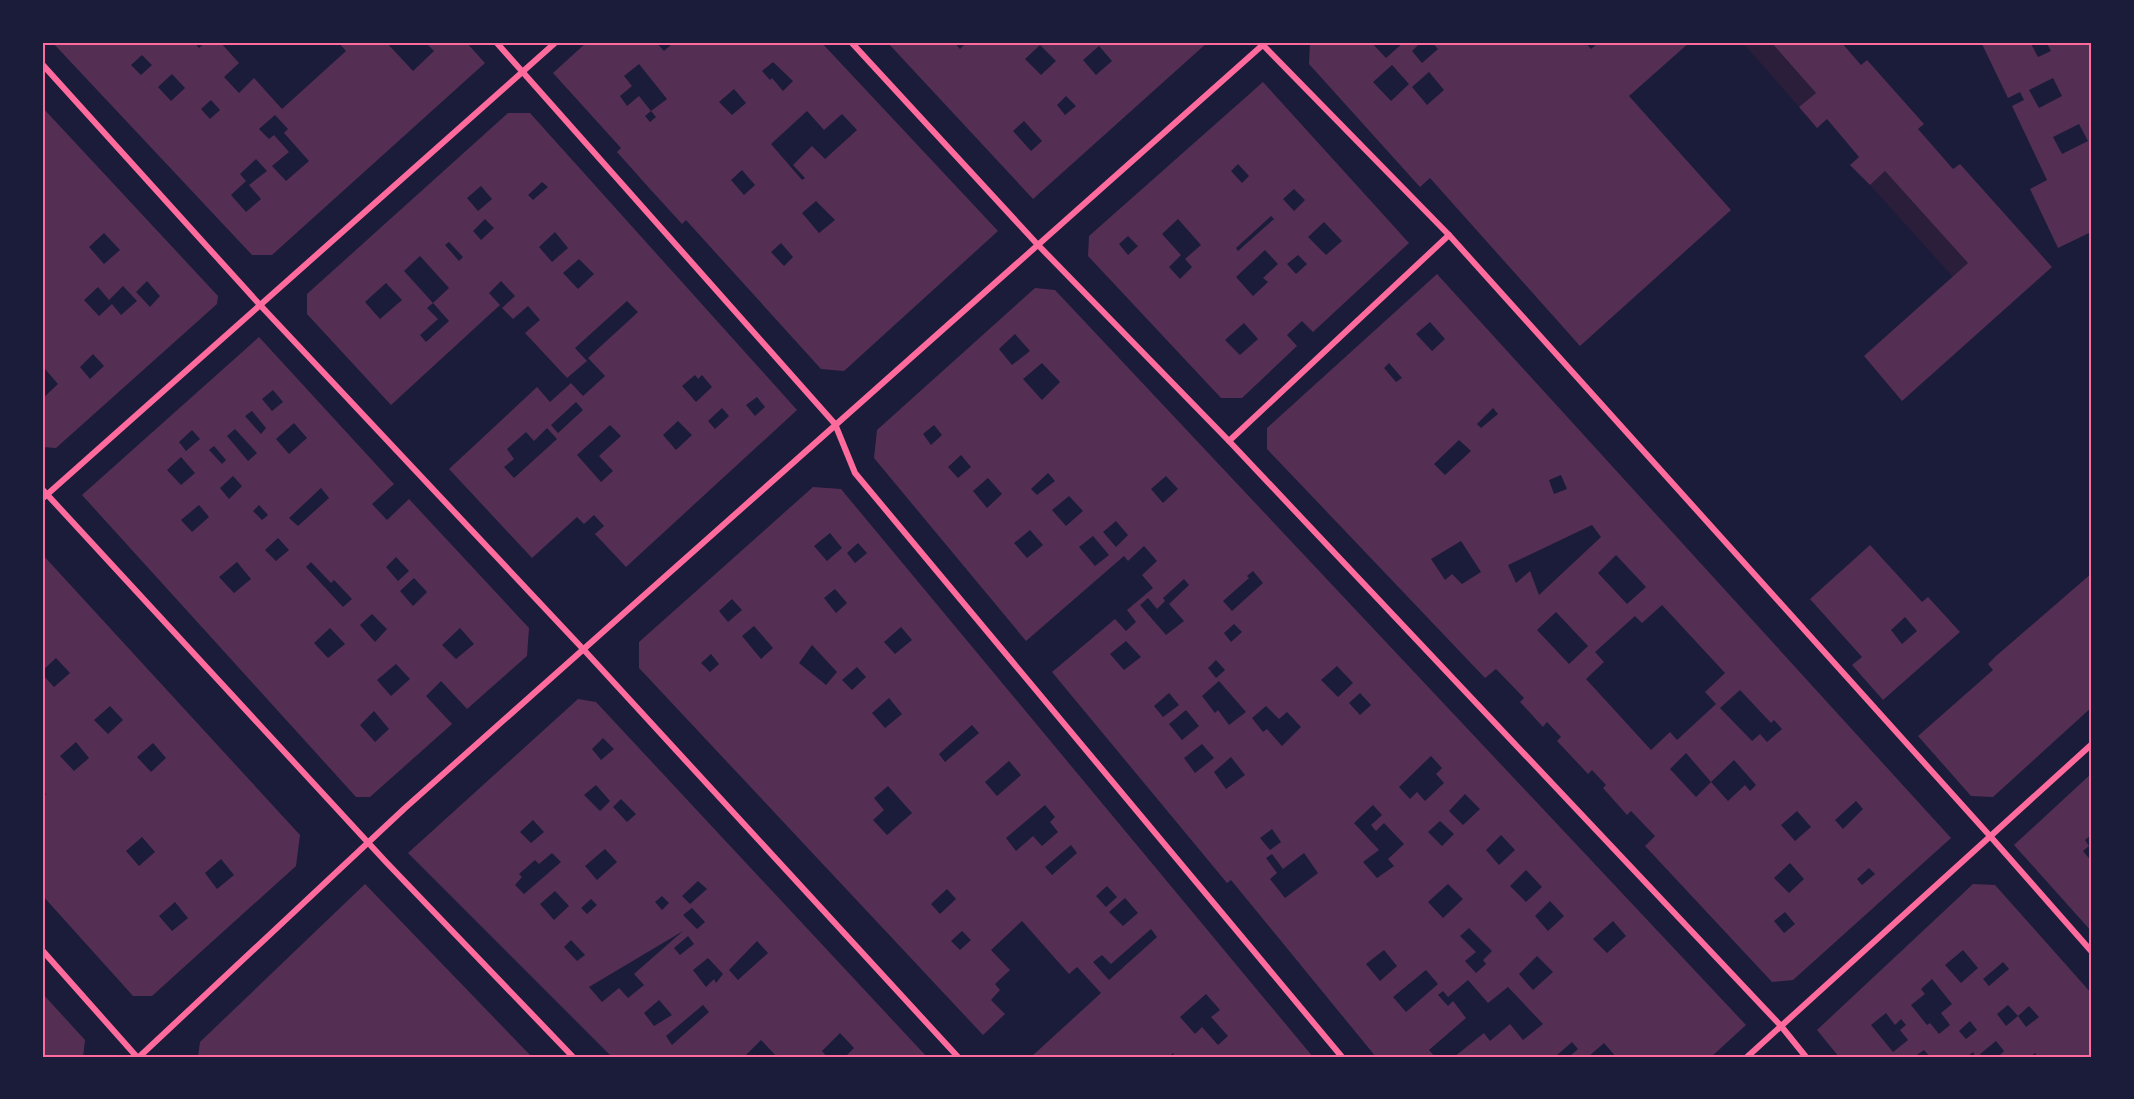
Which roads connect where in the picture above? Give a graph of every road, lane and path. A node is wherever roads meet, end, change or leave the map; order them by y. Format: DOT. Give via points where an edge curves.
graph roads {
  1 [pos="496,42"];
  2 [pos="556,42"];
  3 [pos="851,42"];
  4 [pos="1263,43"];
  5 [pos="42,64"];
  6 [pos="522,72"];
  7 [pos="1449,235"];
  8 [pos="1038,245"];
  9 [pos="260,305"];
  10 [pos="835,424"];
  11 [pos="1229,441"];
  12 [pos="44,494"];
  13 [pos="584,650"];
  14 [pos="2092,744"];
  15 [pos="1990,836"];
  16 [pos="368,843"];
  17 [pos="42,951"];
  18 [pos="2092,952"];
  19 [pos="1781,1026"];
  20 [pos="138,1057"];
  21 [pos="573,1057"];
  22 [pos="958,1057"];
  23 [pos="1342,1057"];
  24 [pos="1747,1057"];
  25 [pos="1806,1057"];
  1 -- 6 [label="street"];
  2 -- 6 [label="street"];
  3 -- 8 [label="street"];
  4 -- 7 [label="street"];
  4 -- 8 [label="street"];
  5 -- 9 [label="street"];
  6 -- 9 [label="street"];
  6 -- 10 [label="street"];
  7 -- 11 [label="street"];
  7 -- 15 [label="street"];
  8 -- 10 [label="street"];
  8 -- 11 [label="street"];
  9 -- 12 [label="street"];
  9 -- 13 [label="street"];
  10 -- 13 [label="street"];
  10 -- 23 [label="street" via="855,473"];
  11 -- 19 [label="street"];
  12 -- 16 [label="street"];
  13 -- 16 [label="street"];
  13 -- 22 [label="street"];
  14 -- 15 [label="street"];
  15 -- 18 [label="street"];
  15 -- 19 [label="street"];
  16 -- 20 [label="street"];
  16 -- 21 [label="street"];
  17 -- 20 [label="street"];
  19 -- 24 [label="street"];
  19 -- 25 [label="street"];
}
